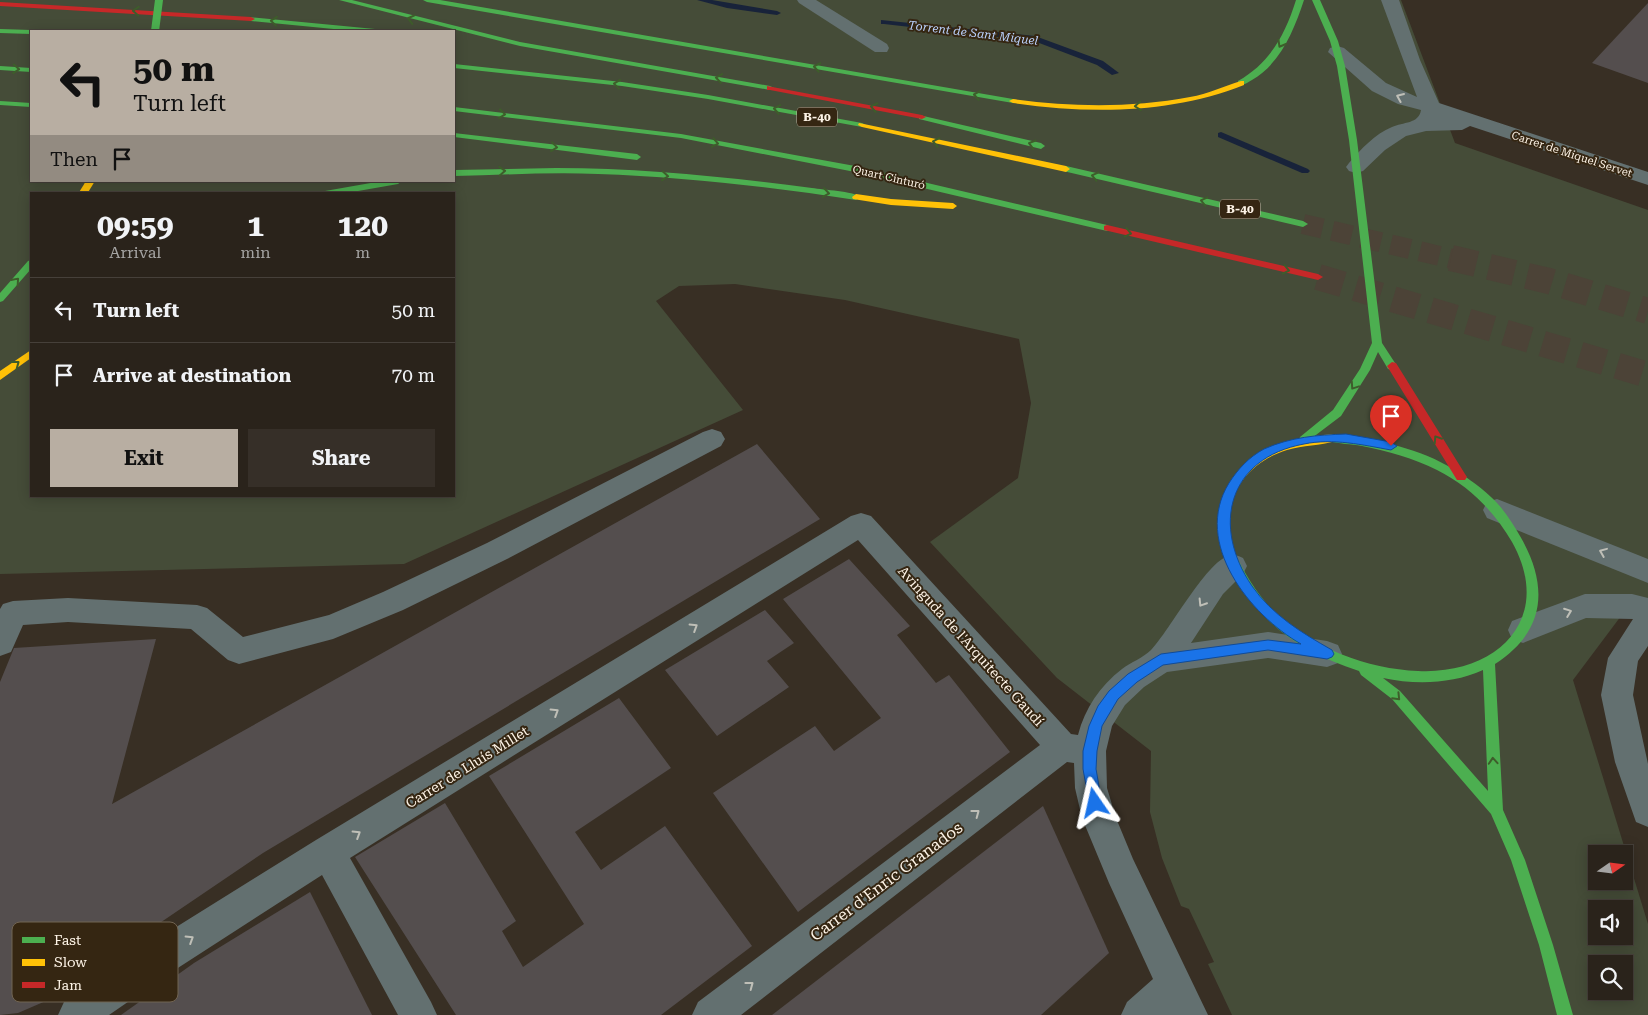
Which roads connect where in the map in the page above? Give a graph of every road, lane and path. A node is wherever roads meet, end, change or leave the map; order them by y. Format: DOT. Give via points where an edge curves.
graph roads {
  1 [pos="159,0"];
  2 [pos="343,0"];
  3 [pos="426,0"];
  4 [pos="805,0"];
  5 [pos="1300,0"];
  6 [pos="1316,0"];
  7 [pos="1390,0"];
  8 [pos="0,4"];
  9 [pos="0,30"];
  10 [pos="155,30"];
  11 [pos="365,30"];
  12 [pos="30,32"];
  13 [pos="455,39"];
  14 [pos="544,48"];
  15 [pos="881,48"];
  16 [pos="1337,52"];
  17 [pos="455,66"];
  18 [pos="0,68"];
  19 [pos="30,70"];
  20 [pos="0,104"];
  21 [pos="30,105"];
  22 [pos="455,108"];
  23 [pos="1431,108"];
  24 [pos="1418,127"];
  25 [pos="1496,129"];
  26 [pos="455,135"];
  27 [pos="1053,150"];
  28 [pos="646,158"];
  29 [pos="1088,162"];
  30 [pos="1356,167"];
  31 [pos="752,172"];
  32 [pos="455,173"];
  33 [pos="1648,179"];
  34 [pos="392,182"];
  35 [pos="845,184"];
  36 [pos="875,186"];
  37 [pos="944,190"];
  38 [pos="336,192"];
  39 [pos="1177,194"];
  40 [pos="1038,212"];
  41 [pos="1303,224"];
  42 [pos="30,264"];
  43 [pos="1318,277"];
  44 [pos="0,299"];
  45 [pos="1377,343"];
  46 [pos="30,354"];
  47 [pos="0,376"];
  48 [pos="712,439"];
  49 [pos="1304,440"];
  50 [pos="1464,480"];
  51 [pos="1497,510"];
  52 [pos="861,524"];
  53 [pos="1233,566"];
  54 [pos="1648,571"];
  55 [pos="1648,610"];
  56 [pos="1648,626"];
  57 [pos="1523,630"];
  58 [pos="0,643"];
  59 [pos="1327,654"];
  60 [pos="1161,660"];
  61 [pos="1489,662"];
  62 [pos="1360,666"];
  63 [pos="1076,749"];
  64 [pos="1496,810"];
  65 [pos="1648,812"];
  66 [pos="328,852"];
  67 [pos="178,947"];
  68 [pos="1182,1000"];
  69 [pos="96,1002"];
  70 [pos="77,1015"];
  71 [pos="418,1015"];
  72 [pos="711,1015"];
  73 [pos="1140,1015"];
  74 [pos="1565,1015"];
  1 -- 10 [label="main road, bridge"];
  14 -- 2 [label="main road, one-way"];
  5 -- 3 [label="main road, one-way" via="1297,14 1280,46 1270,62 1252,77 1206,96 1141,106 1086,107 1028,104"];
  4 -- 15 [label="lane"];
  6 -- 16 [label="main road"];
  7 -- 23 [label="street"];
  11 -- 8 [label="main road, one-way" via="219,16"];
  9 -- 12 [label="main road"];
  13 -- 14 [label="main road"];
  27 -- 14 [label="main road, one-way" via="994,133 794,90"];
  23 -- 16 [label="street, Carrer de Miquel Servet, one-way" via="1379,87"];
  16 -- 30 [label="main road"];
  39 -- 17 [label="main road, B-40, one-way" via="1033,161 778,110 622,84"];
  18 -- 19 [label="main road, one-way"];
  20 -- 21 [label="main road"];
  22 -- 37 [label="main road, Quart Cinturó, one-way" via="681,136 855,169"];
  23 -- 24 [label="street" via="1430,116"];
  23 -- 25 [label="street, Carrer de Miquel Servet"];
  24 -- 25 [label="street, Carrer de Miquel Servet" via="1459,124"];
  24 -- 30 [label="street, Carrer de Miquel Servet" via="1392,134"];
  25 -- 33 [label="street, Carrer de Miquel Servet"];
  26 -- 28 [label="main road, one-way"];
  29 -- 39 [label="main road"];
  30 -- 45 [label="main road"];
  31 -- 35 [label="main road"];
  32 -- 40 [label="main road, one-way" via="520,170 616,172 774,185 891,202"];
  34 -- 38 [label="main road"];
  36 -- 37 [label="main road"];
  37 -- 40 [label="main road, Quart Cinturó"];
  41 -- 39 [label="main road, B-40, one-way"];
  40 -- 43 [label="main road, Quart Cinturó, one-way"];
  44 -- 42 [label="main road, one-way"];
  45 -- 49 [label="main road, one-way" via="1365,370 1337,413"];
  50 -- 45 [label="main road, one-way"];
  47 -- 46 [label="main road, one-way"];
  48 -- 58 [label="street" via="497,551 333,626 239,651 197,618 68,610 13,613"];
  49 -- 50 [label="main road" via="1346,438 1376,442 1421,457"];
  49 -- 53 [label="main road" via="1257,458 1233,484 1225,504 1223,528"];
  50 -- 51 [label="main road"];
  54 -- 51 [label="street, one-way"];
  51 -- 57 [label="main road" via="1519,540 1531,571 1533,602"];
  52 -- 63 [label="street, Avinguda de l'Arquitecte Gaudí"];
  66 -- 52 [label="street, Carrer de Lluís Millet, one-way"];
  53 -- 59 [label="main road" via="1248,591 1269,614 1296,636"];
  53 -- 60 [label="street, one-way" via="1213,586"];
  57 -- 55 [label="street, one-way" via="1585,606 1632,606"];
  56 -- 65 [label="street" via="1644,627 1623,658 1617,694 1631,762"];
  57 -- 61 [label="main road" via="1509,648"];
  59 -- 60 [label="street" via="1268,645"];
  59 -- 62 [label="main road"];
  60 -- 63 [label="street" via="1114,695 1096,726"];
  61 -- 62 [label="main road" via="1461,672 1429,677 1395,675"];
  64 -- 61 [label="main road, one-way"];
  62 -- 64 [label="main road, one-way" via="1396,695"];
  63 -- 68 [label="street" via="1121,872"];
  72 -- 63 [label="street, Carrer d'Enric Granados, one-way"];
  64 -- 74 [label="main road" via="1518,860"];
  67 -- 66 [label="street, Carrer de Lluís Millet, one-way"];
  66 -- 71 [label="street"];
  68 -- 73 [label="street"];
  70 -- 69 [label="street, Carrer de Lluís Millet, one-way"];
}
